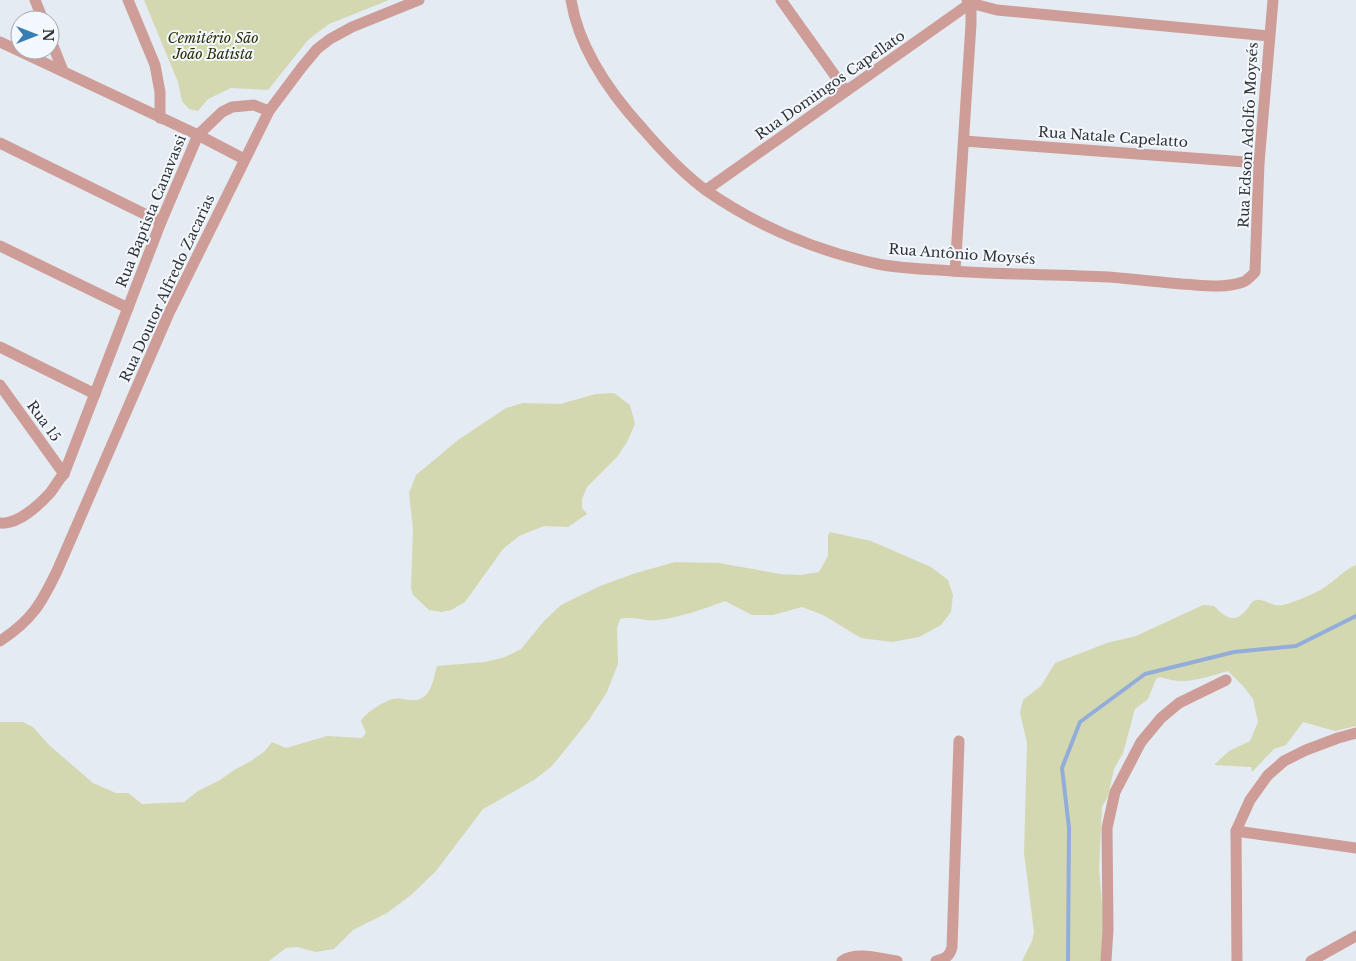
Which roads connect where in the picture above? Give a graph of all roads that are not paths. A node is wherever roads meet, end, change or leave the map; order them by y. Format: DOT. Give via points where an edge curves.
graph roads {
  1 [pos="128,0"];
  2 [pos="419,0"];
  3 [pos="571,0"];
  4 [pos="781,0"];
  5 [pos="1273,0"];
  6 [pos="971,1"];
  7 [pos="1269,36"];
  8 [pos="0,42"];
  9 [pos="59,60"];
  10 [pos="63,71"];
  11 [pos="846,91"];
  12 [pos="269,111"];
  13 [pos="160,118"];
  14 [pos="198,135"];
  15 [pos="964,141"];
  16 [pos="0,143"];
  17 [pos="244,159"];
  18 [pos="1259,163"];
  19 [pos="706,190"];
  20 [pos="162,222"];
  21 [pos="0,246"];
  22 [pos="955,271"];
  23 [pos="1255,272"];
  24 [pos="128,308"];
  25 [pos="0,347"];
  26 [pos="0,385"];
  27 [pos="95,394"];
  28 [pos="64,474"];
  29 [pos="0,523"];
  30 [pos="0,641"];
  31 [pos="1226,680"];
  32 [pos="1356,733"];
  33 [pos="959,741"];
  34 [pos="1236,831"];
  35 [pos="1356,848"];
  36 [pos="1356,936"];
  37 [pos="842,961"];
  38 [pos="897,961"];
  39 [pos="936,961"];
  40 [pos="1106,961"];
  41 [pos="1236,961"];
  42 [pos="1311,961"];
  1 -- 13 [label="street" via="155,65"];
  2 -- 12 [label="street, Rua Doutor Alfredo Zacarias" via="352,27 317,49"];
  3 -- 19 [label="street, Rua Antônio Moysés" via="574,20 603,80 666,155"];
  4 -- 11 [label="street"];
  5 -- 7 [label="street, Rua Edson Adolfo Moysés"];
  6 -- 7 [label="street" via="996,10"];
  6 -- 11 [label="street, Rua Domingos Capellato"];
  6 -- 15 [label="street"];
  7 -- 18 [label="street, Rua Edson Adolfo Moysés"];
  8 -- 10 [label="street, Rua Baptista Canavassi"];
  9 -- 10 [label="street"];
  10 -- 13 [label="street, Rua Baptista Canavassi"];
  11 -- 19 [label="street, Rua Domingos Capellato"];
  12 -- 14 [label="street" via="254,105 232,107"];
  12 -- 17 [label="street, Rua Doutor Alfredo Zacarias"];
  13 -- 14 [label="street, Rua Baptista Canavassi"];
  14 -- 17 [label="street"];
  14 -- 20 [label="street, Rua Baptista Canavassi"];
  15 -- 18 [label="street, Rua Natale Capelatto"];
  15 -- 22 [label="street"];
  16 -- 20 [label="street"];
  17 -- 30 [label="street, Rua Doutor Alfredo Zacarias" via="169,313 57,572 30,618"];
  18 -- 23 [label="street, Rua Edson Adolfo Moysés"];
  19 -- 22 [label="street, Rua Antônio Moysés" via="781,234 809,244 879,264"];
  20 -- 24 [label="street, Rua Baptista Canavassi"];
  21 -- 24 [label="street"];
  22 -- 23 [label="street, Rua Antônio Moysés" via="1110,277 1208,286 1243,282"];
  24 -- 27 [label="street, Rua Baptista Canavassi"];
  25 -- 27 [label="street"];
  26 -- 28 [label="street, Rua 15"];
  27 -- 28 [label="street, Rua Baptista Canavassi"];
  28 -- 29 [label="street, Rua Baptista Canavassi" via="50,493 22,517 12,523"];
  31 -- 40 [label="street" via="1179,702 1161,718 1141,742 1115,792 1107,828"];
  32 -- 34 [label="street" via="1306,750 1268,774 1250,800"];
  33 -- 39 [label="street" via="952,947 944,959"];
  34 -- 35 [label="street"];
  34 -- 41 [label="street"];
  36 -- 42 [label="street"];
  37 -- 38 [label="street" via="859,956"];
}
